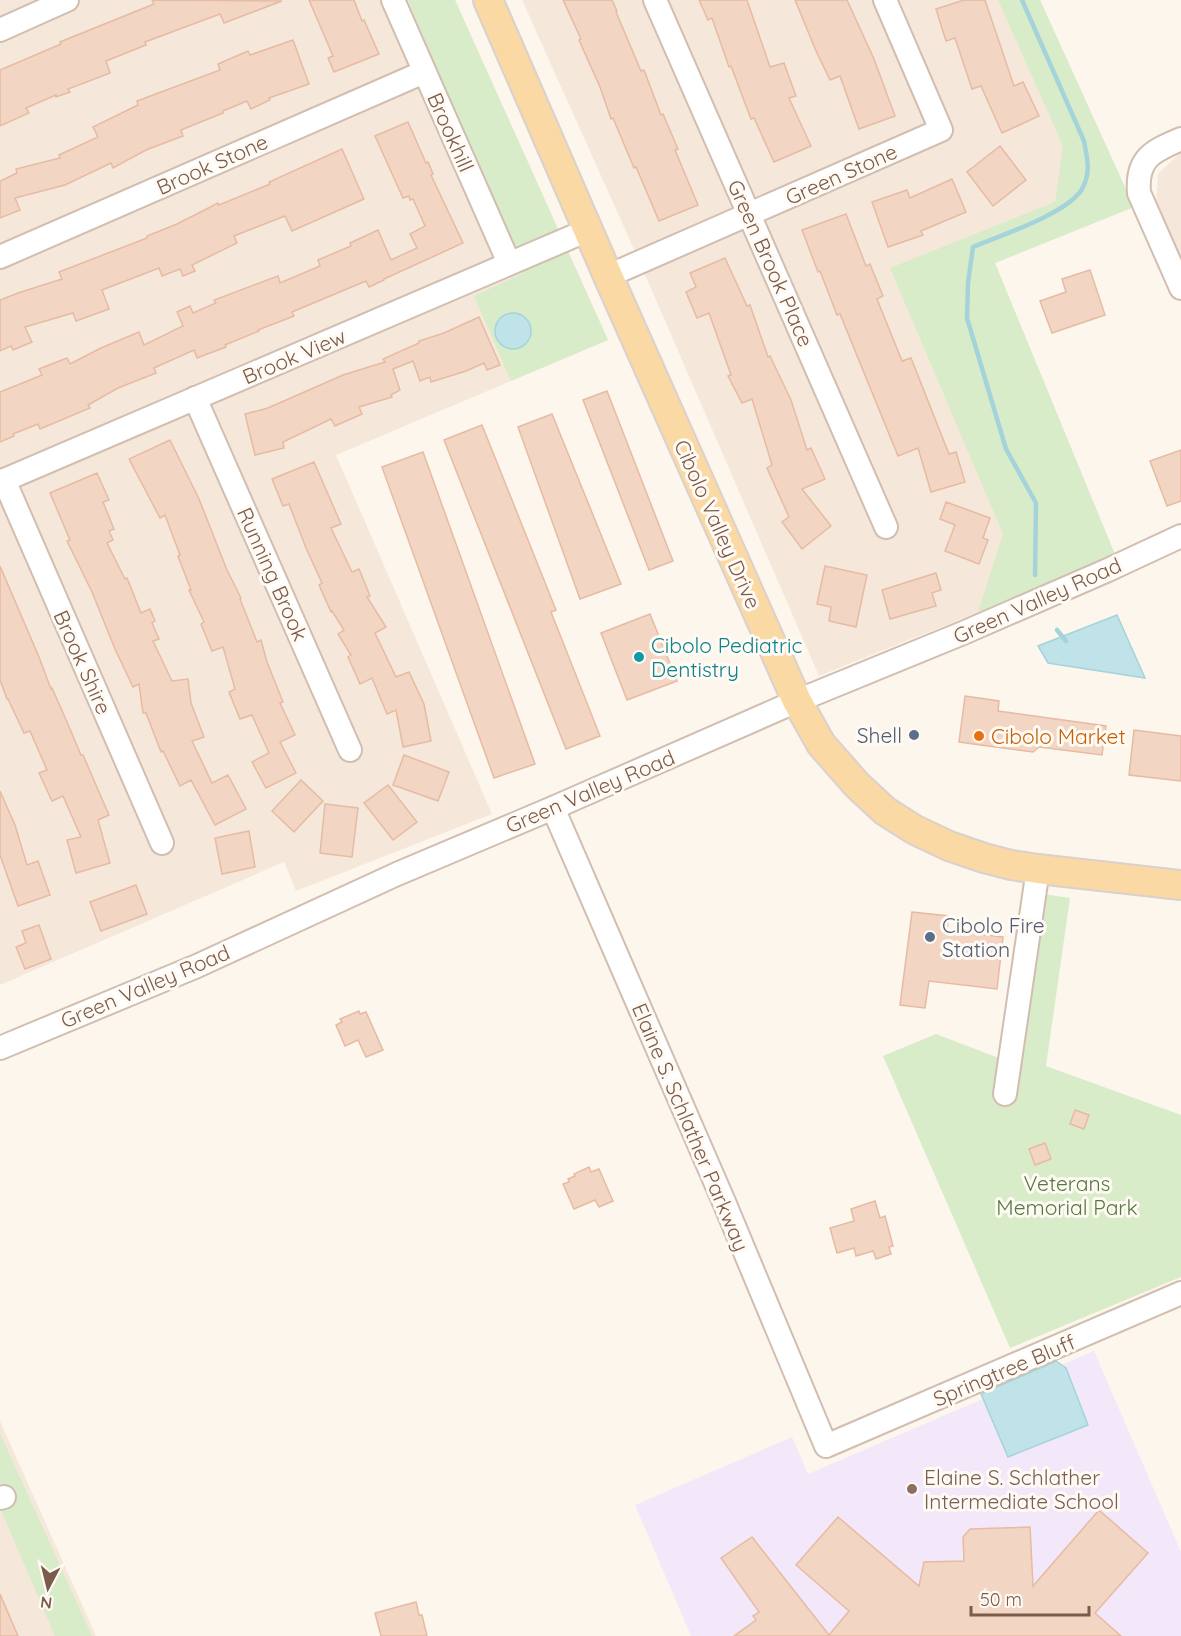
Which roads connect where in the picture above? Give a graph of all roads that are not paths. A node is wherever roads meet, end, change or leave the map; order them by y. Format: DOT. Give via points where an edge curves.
graph roads {
  1 [pos="67,0"];
  2 [pos="393,0"];
  3 [pos="488,0"];
  4 [pos="655,0"];
  5 [pos="885,0"];
  6 [pos="0,30"];
  7 [pos="424,72"];
  8 [pos="1181,139"];
  9 [pos="750,214"];
  10 [pos="588,230"];
  11 [pos="0,257"];
  12 [pos="509,263"];
  13 [pos="608,276"];
  14 [pos="1181,288"];
  15 [pos="195,398"];
  16 [pos="2,481"];
  17 [pos="886,527"];
  18 [pos="1181,536"];
  19 [pos="797,701"];
  20 [pos="350,750"];
  21 [pos="553,808"];
  22 [pos="162,843"];
  23 [pos="1038,869"];
  24 [pos="1181,885"];
  25 [pos="0,1048"];
  26 [pos="1005,1095"];
  27 [pos="1181,1293"];
  28 [pos="826,1446"];
  1 -- 6 [label="street"];
  2 -- 7 [label="street, Brookhill"];
  3 -- 10 [label="main road, Cibolo Valley Drive"];
  4 -- 9 [label="street, Green Brook Place"];
  5 -- 9 [label="street, Green Stone" via="941,130"];
  7 -- 11 [label="street, Brook Stone"];
  7 -- 12 [label="street, Brookhill"];
  8 -- 14 [label="street" via="1155,150 1140,171 1138,182 1139,194"];
  9 -- 13 [label="street, Green Stone"];
  9 -- 17 [label="street, Green Brook Place"];
  10 -- 12 [label="street, Brook View"];
  10 -- 13 [label="main road, Cibolo Valley Drive"];
  12 -- 15 [label="street, Brook View"];
  13 -- 19 [label="main road, Cibolo Valley Drive"];
  15 -- 16 [label="street, Brook View"];
  15 -- 20 [label="street, Running Brook"];
  16 -- 22 [label="street, Brook Shire"];
  18 -- 19 [label="street, Green Valley Road" via="963,633"];
  19 -- 21 [label="street, Green Valley Road"];
  19 -- 23 [label="main road, Cibolo Valley Drive" via="821,744 885,811 949,846"];
  21 -- 25 [label="street, Green Valley Road" via="197,966"];
  21 -- 28 [label="street, Elaine S. Schlather Parkway"];
  23 -- 24 [label="main road, Cibolo Valley Drive"];
  23 -- 26 [label="street"];
  27 -- 28 [label="street, Springtree Bluff"];
}
